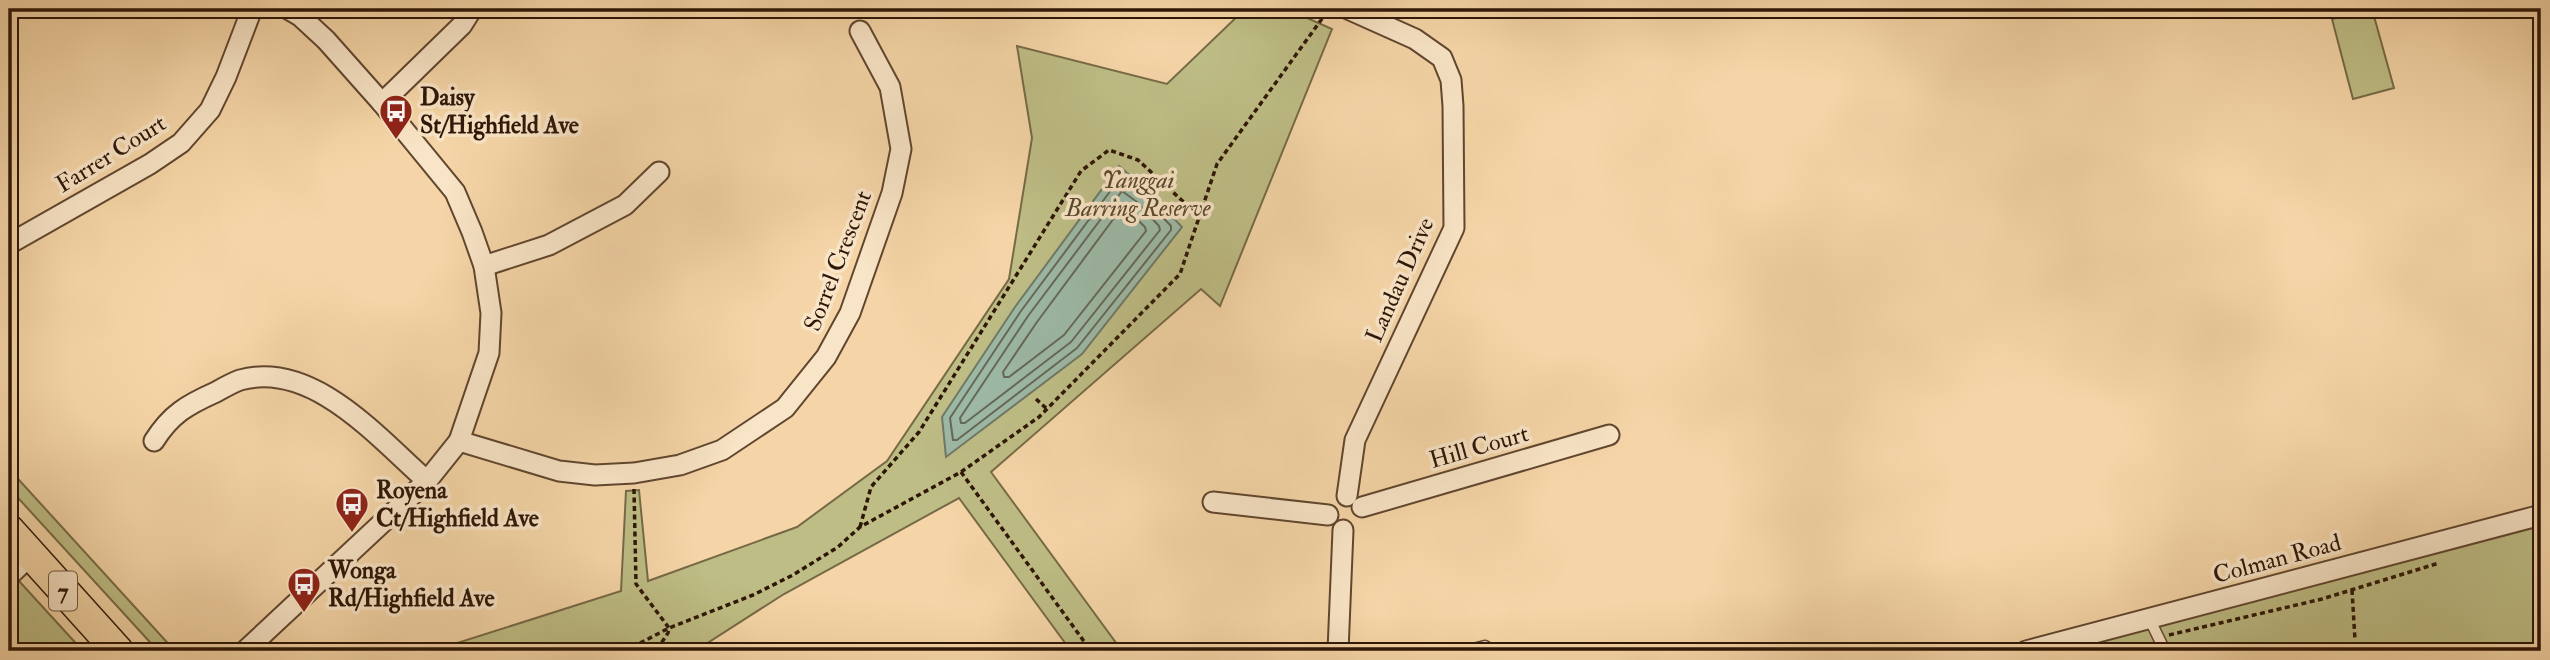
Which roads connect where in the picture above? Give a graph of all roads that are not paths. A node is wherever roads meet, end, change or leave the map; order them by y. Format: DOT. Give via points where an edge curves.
graph roads {
  1 [pos="252,9"];
  2 [pos="288,9"];
  3 [pos="472,9"];
  4 [pos="1348,9"];
  5 [pos="860,31"];
  6 [pos="382,103"];
  7 [pos="659,172"];
  8 [pos="9,244"];
  9 [pos="484,266"];
  10 [pos="1609,435"];
  11 [pos="459,441"];
  12 [pos="154,442"];
  13 [pos="427,481"];
  14 [pos="1213,502"];
  15 [pos="1354,502"];
  16 [pos="1328,515"];
  17 [pos="2541,515"];
  18 [pos="9,530"];
  19 [pos="1343,530"];
  20 [pos="31,555"];
  21 [pos="9,576"];
  22 [pos="2149,618"];
  23 [pos="118,651"];
  24 [pos="244,651"];
  25 [pos="1338,651"];
  26 [pos="1465,651"];
  27 [pos="1493,651"];
  28 [pos="2026,651"];
  29 [pos="2165,651"];
  1 -- 8 [label="street, Farrer Court" via="211,110 181,143"];
  2 -- 6 [label="street" via="326,40"];
  3 -- 6 [label="street" via="462,25"];
  4 -- 15 [label="street, Landau Drive" via="1415,39 1442,58 1451,80 1453,106 1454,228 1355,440"];
  5 -- 11 [label="street, Sorrel Crescent" via="890,87 901,149 892,193 850,313 825,357 785,408 722,450 680,465 634,473 559,471"];
  6 -- 9 [label="street" via="455,192"];
  7 -- 9 [label="street" via="625,205 549,246"];
  9 -- 11 [label="street" via="491,313 489,353"];
  10 -- 15 [label="street, Hill Court"];
  11 -- 13 [label="street"];
  12 -- 13 [label="street" via="165,424 206,396 239,381 285,379 329,397"];
  13 -- 24 [label="street"];
  14 -- 16 [label="street"];
  15 -- 16 [label="street" via="1340,497 1331,504"];
  15 -- 19 [label="street" via="1363,517 1357,526"];
  16 -- 19 [label="street" via="1333,525"];
  17 -- 22 [label="street, Colman Road"];
  18 -- 20 [label="main road, 7"];
  19 -- 25 [label="street"];
  20 -- 21 [label="street"];
  20 -- 23 [label="main road, 7"];
  22 -- 28 [label="street, Colman Road"];
  22 -- 29 [label="lane"];
  26 -- 27 [label="lane" via="1485,646"];
}
